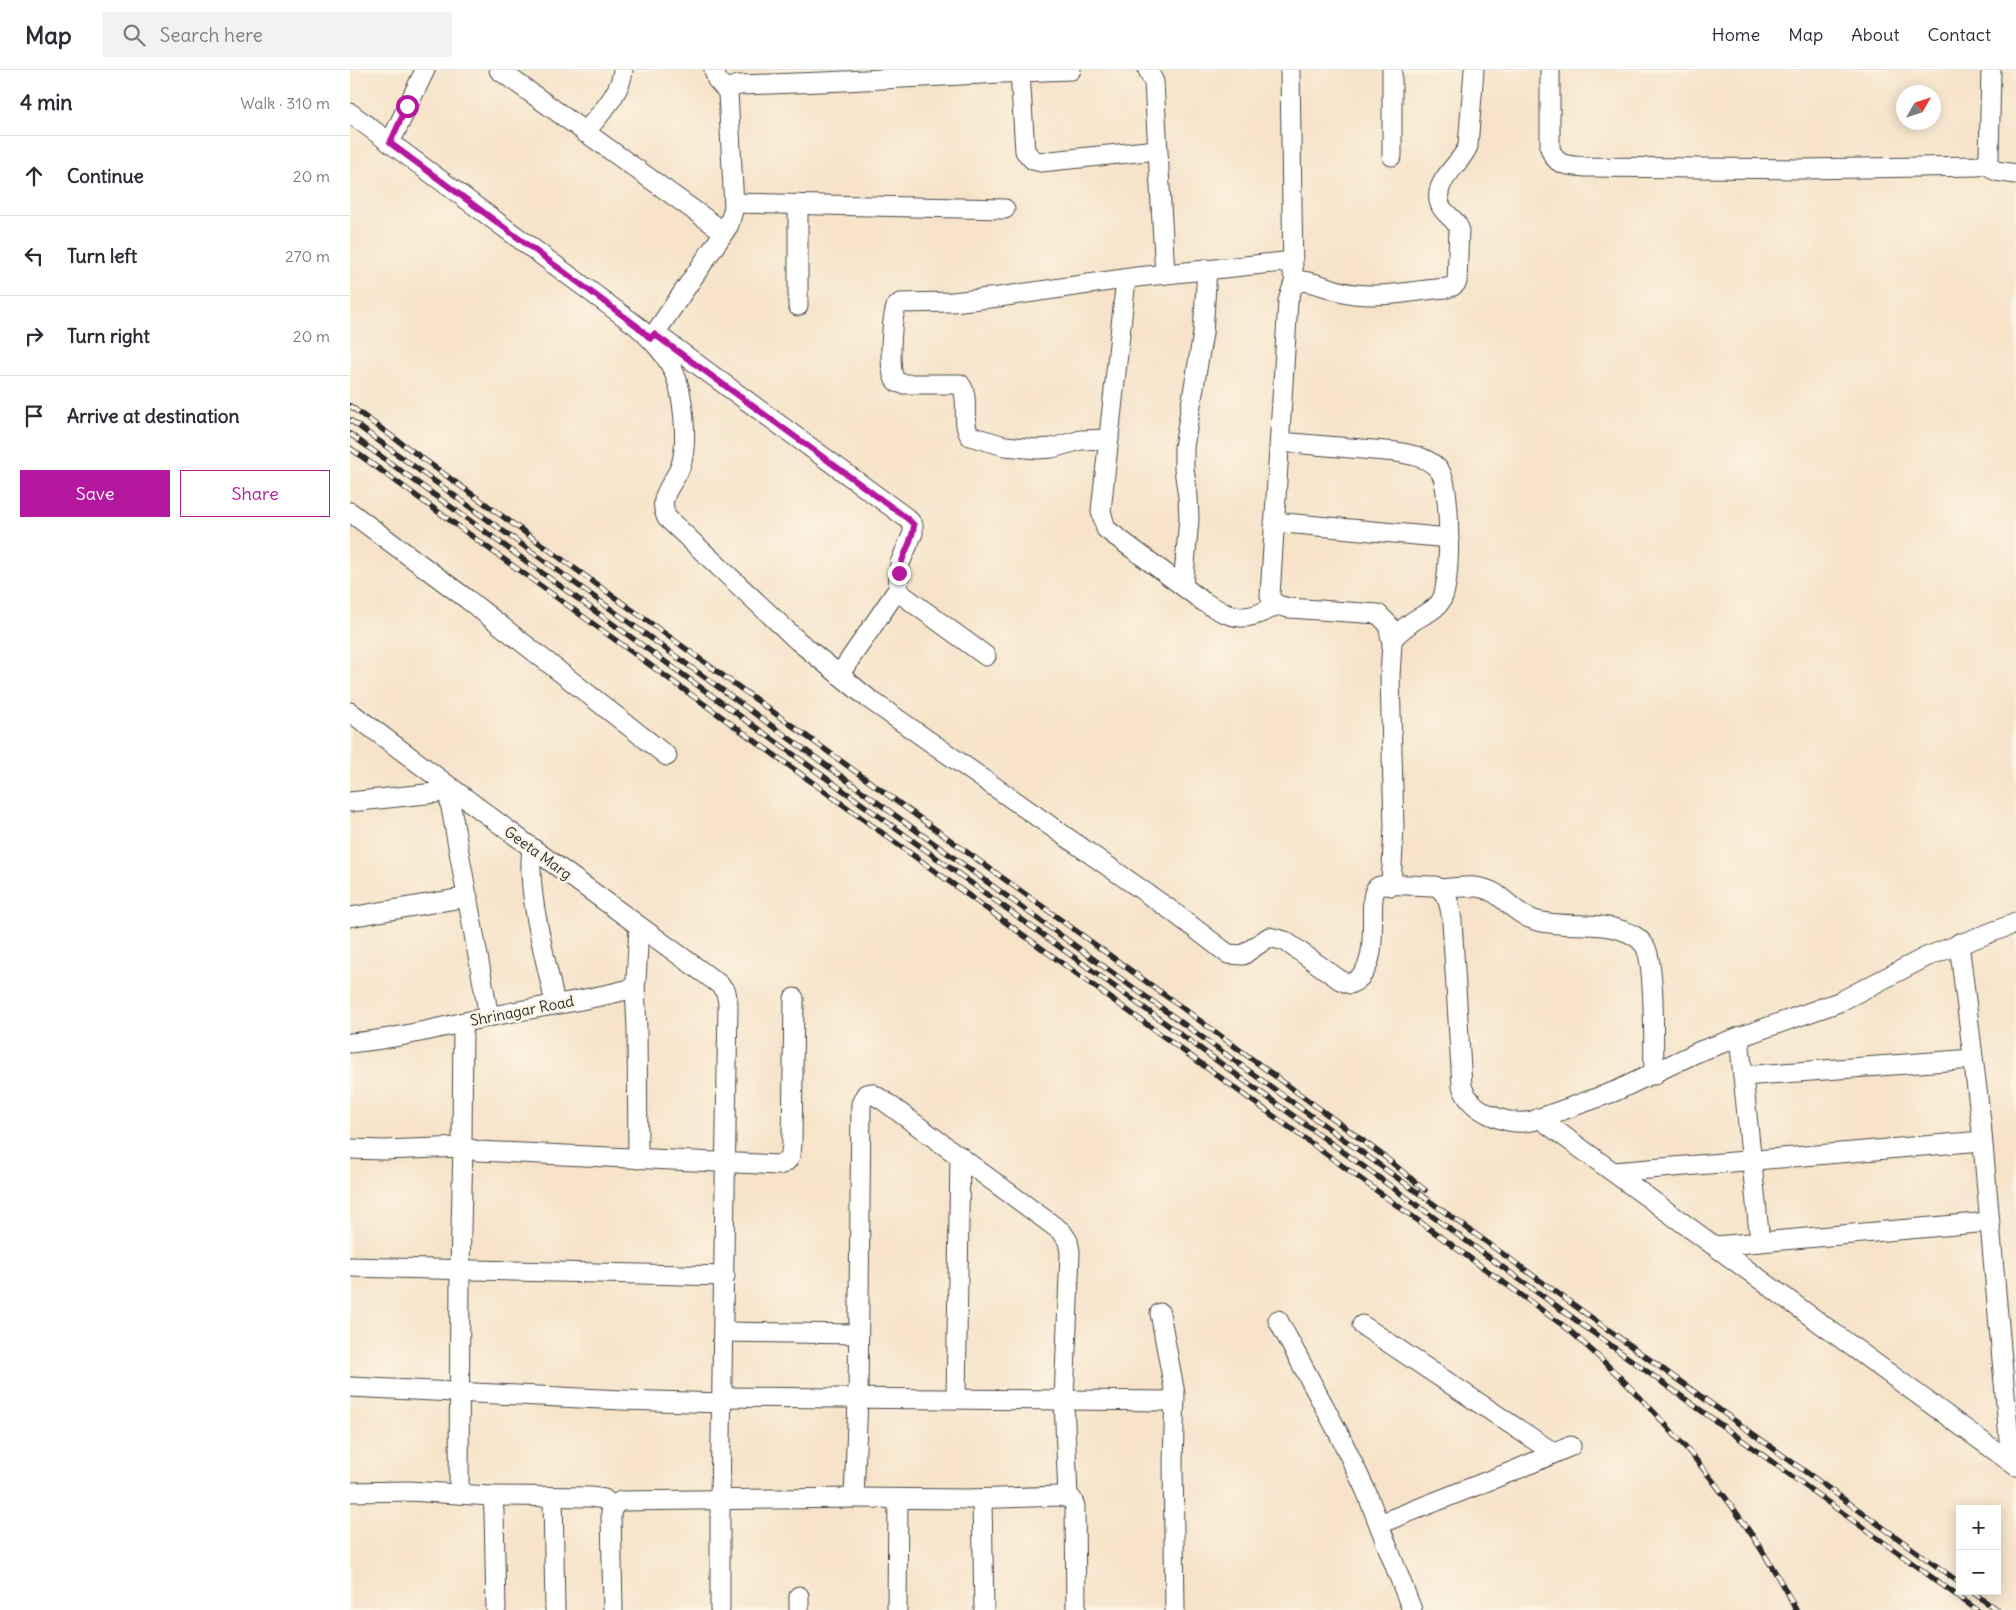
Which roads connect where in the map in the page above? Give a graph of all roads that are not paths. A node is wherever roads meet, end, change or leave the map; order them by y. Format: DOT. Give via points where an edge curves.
graph roads {
  1 [pos="425,70"];
  2 [pos="499,70"];
  3 [pos="622,70"];
  4 [pos="714,70"];
  5 [pos="1071,70"];
  6 [pos="1290,70"];
  7 [pos="1392,70"];
  8 [pos="1474,70"];
  9 [pos="1550,70"];
  10 [pos="1991,70"];
  11 [pos="1150,71"];
  12 [pos="1020,72"];
  13 [pos="728,92"];
  14 [pos="350,113"];
  15 [pos="585,133"];
  16 [pos="390,143"];
  17 [pos="1157,150"];
  18 [pos="1392,156"];
  19 [pos="1985,163"];
  20 [pos="2016,174"];
  21 [pos="734,203"];
  22 [pos="798,204"];
  23 [pos="1005,209"];
  24 [pos="724,232"];
  25 [pos="1293,261"];
  26 [pos="1207,269"];
  27 [pos="1165,274"];
  28 [pos="1126,279"];
  29 [pos="1293,286"];
  30 [pos="798,306"];
  31 [pos="653,336"];
  32 [pos="1109,439"];
  33 [pos="1280,442"];
  34 [pos="350,512"];
  35 [pos="1274,522"];
  36 [pos="1449,538"];
  37 [pos="1183,586"];
  38 [pos="897,592"];
  39 [pos="1277,605"];
  40 [pos="1392,639"];
  41 [pos="986,656"];
  42 [pos="839,675"];
  43 [pos="350,712"];
  44 [pos="667,756"];
  45 [pos="451,791"];
  46 [pos="350,802"];
  47 [pos="532,848"];
  48 [pos="1391,886"];
  49 [pos="1441,889"];
  50 [pos="468,897"];
  51 [pos="350,917"];
  52 [pos="2016,923"];
  53 [pos="640,927"];
  54 [pos="1959,943"];
  55 [pos="635,986"];
  56 [pos="794,998"];
  57 [pos="555,1004"];
  58 [pos="489,1017"];
  59 [pos="463,1022"];
  60 [pos="1739,1037"];
  61 [pos="350,1042"];
  62 [pos="1973,1058"];
  63 [pos="1654,1075"];
  64 [pos="1743,1076"];
  65 [pos="1539,1118"];
  66 [pos="1982,1141"];
  67 [pos="464,1148"];
  68 [pos="350,1149"];
  69 [pos="960,1156"];
  70 [pos="638,1159"];
  71 [pos="1751,1161"];
  72 [pos="726,1163"];
  73 [pos="1614,1172"];
  74 [pos="1990,1222"];
  75 [pos="1760,1242"];
  76 [pos="1715,1246"];
  77 [pos="350,1267"];
  78 [pos="460,1269"];
  79 [pos="725,1276"];
  80 [pos="1160,1313"];
  81 [pos="1278,1320"];
  82 [pos="1362,1324"];
  83 [pos="724,1332"];
  84 [pos="858,1334"];
  85 [pos="350,1388"];
  86 [pos="459,1393"];
  87 [pos="858,1399"];
  88 [pos="956,1399"];
  89 [pos="1064,1399"];
  90 [pos="723,1400"];
  91 [pos="1174,1403"];
  92 [pos="2013,1464"];
  93 [pos="350,1492"];
  94 [pos="459,1494"];
  95 [pos="490,1496"];
  96 [pos="1068,1496"];
  97 [pos="553,1497"];
  98 [pos="854,1498"];
  99 [pos="898,1498"];
  100 [pos="982,1498"];
  101 [pos="720,1501"];
  102 [pos="613,1508"];
  103 [pos="1379,1524"];
  104 [pos="496,1610"];
  105 [pos="555,1610"];
  106 [pos="613,1610"];
  107 [pos="720,1610"];
  108 [pos="898,1610"];
  109 [pos="984,1610"];
  110 [pos="1076,1610"];
  111 [pos="1175,1610"];
  112 [pos="1412,1610"];
  1 -- 16 [label="street"];
  2 -- 15 [label="street"];
  3 -- 15 [label="street" via="617,91"];
  4 -- 13 [label="street" via="717,80"];
  5 -- 12 [label="street"];
  6 -- 25 [label="street"];
  7 -- 18 [label="street"];
  8 -- 29 [label="street" via="1468,146 1463,157 1445,177 1439,199 1440,206 1459,228 1457,282 1446,288 1357,295 1302,281"];
  9 -- 19 [label="street" via="1550,148 1558,162 1566,165 1804,168 1978,166"];
  10 -- 19 [label="street" via="1990,143 1989,158"];
  11 -- 17 [label="street" via="1154,82"];
  12 -- 13 [label="street" via="739,86"];
  12 -- 17 [label="street" via="1025,151 1033,160 1041,162"];
  13 -- 21 [label="street"];
  14 -- 16 [label="street"];
  15 -- 24 [label="street"];
  16 -- 31 [label="street"];
  17 -- 27 [label="street"];
  19 -- 20 [label="street" via="1996,171"];
  21 -- 22 [label="street"];
  21 -- 24 [label="street" via="733,216"];
  22 -- 23 [label="street"];
  22 -- 30 [label="street"];
  24 -- 31 [label="street"];
  25 -- 26 [label="street"];
  25 -- 29 [label="street"];
  26 -- 27 [label="street"];
  26 -- 37 [label="street" via="1203,333 1184,447 1189,519"];
  27 -- 28 [label="street"];
  28 -- 32 [label="street"];
  28 -- 32 [label="street" via="1000,297 900,303 894,318 891,355 894,379 903,384 960,384 964,393 966,429 970,436 1005,446 1037,449 1081,440"];
  29 -- 33 [label="street" via="1288,301"];
  31 -- 38 [label="street" via="914,525 900,563"];
  31 -- 42 [label="street" via="674,372 683,406 685,439 681,465 664,497 662,508 667,518 798,641"];
  32 -- 37 [label="street" via="1101,511 1106,529"];
  33 -- 35 [label="street"];
  33 -- 36 [label="street" via="1397,452 1428,461 1440,472 1446,484"];
  34 -- 44 [label="street"];
  35 -- 36 [label="street"];
  35 -- 39 [label="street" via="1270,596"];
  36 -- 40 [label="street" via="1446,588 1442,598 1438,605"];
  37 -- 39 [label="street" via="1219,611 1243,618 1255,617"];
  38 -- 41 [label="street"];
  38 -- 42 [label="street"];
  39 -- 40 [label="street" via="1378,614 1388,624"];
  40 -- 48 [label="street" via="1394,827"];
  42 -- 48 [label="street" via="1228,954 1243,955 1265,938 1276,937 1350,984 1369,964 1373,893 1380,886"];
  43 -- 45 [label="street, Geeta Marg"];
  45 -- 46 [label="street"];
  45 -- 47 [label="street, Geeta Marg"];
  45 -- 50 [label="street"];
  47 -- 53 [label="street, Geeta Marg"];
  47 -- 57 [label="street" via="534,901"];
  48 -- 49 [label="street" via="1435,886"];
  49 -- 63 [label="street" via="1468,886 1485,889 1521,914 1536,920 1608,927 1637,937 1644,945 1651,965"];
  49 -- 65 [label="street" via="1449,902 1452,921 1460,1074 1464,1092 1496,1118 1520,1123"];
  50 -- 51 [label="street"];
  50 -- 58 [label="street"];
  52 -- 54 [label="street"];
  53 -- 55 [label="street"];
  53 -- 72 [label="street, Geeta Marg" via="726,992"];
  54 -- 60 [label="street" via="1839,1002"];
  54 -- 62 [label="street"];
  55 -- 57 [label="street, Shrinagar Road"];
  55 -- 70 [label="street"];
  56 -- 72 [label="street" via="791,1156 780,1165"];
  57 -- 58 [label="street, Shrinagar Road"];
  58 -- 59 [label="street, Shrinagar Road"];
  59 -- 61 [label="street, Shrinagar Road" via="388,1038"];
  59 -- 67 [label="street"];
  60 -- 63 [label="street" via="1700,1051"];
  60 -- 64 [label="street"];
  62 -- 64 [label="street"];
  62 -- 66 [label="street"];
  63 -- 65 [label="street"];
  64 -- 71 [label="street"];
  65 -- 73 [label="street"];
  66 -- 71 [label="street"];
  66 -- 74 [label="street"];
  67 -- 68 [label="street"];
  67 -- 70 [label="street"];
  67 -- 78 [label="street"];
  69 -- 84 [label="street" via="884,1101 870,1093 863,1098"];
  69 -- 88 [label="street"];
  69 -- 89 [label="street" via="1062,1232 1068,1241"];
  70 -- 72 [label="street"];
  71 -- 73 [label="street"];
  71 -- 75 [label="street"];
  72 -- 79 [label="street"];
  73 -- 76 [label="street"];
  74 -- 75 [label="street"];
  74 -- 92 [label="street"];
  75 -- 76 [label="street"];
  76 -- 92 [label="street"];
  77 -- 78 [label="street"];
  78 -- 79 [label="street"];
  78 -- 86 [label="street"];
  79 -- 83 [label="street"];
  80 -- 91 [label="street"];
  81 -- 103 [label="street" via="1339,1434"];
  82 -- 103 [label="street" via="1563,1450"];
  83 -- 84 [label="street"];
  83 -- 90 [label="street"];
  84 -- 87 [label="street"];
  85 -- 86 [label="street"];
  86 -- 90 [label="street"];
  86 -- 94 [label="street"];
  87 -- 88 [label="street"];
  87 -- 90 [label="street"];
  87 -- 98 [label="street"];
  88 -- 89 [label="street"];
  89 -- 91 [label="street"];
  89 -- 96 [label="street"];
  90 -- 101 [label="street"];
  91 -- 111 [label="street"];
  93 -- 94 [label="street"];
  94 -- 95 [label="street"];
  95 -- 97 [label="street"];
  95 -- 104 [label="street" via="494,1512"];
  96 -- 100 [label="street"];
  96 -- 110 [label="street" via="1075,1506"];
  97 -- 102 [label="street" via="604,1499"];
  97 -- 105 [label="street"];
  98 -- 99 [label="street"];
  98 -- 101 [label="street"];
  99 -- 100 [label="street"];
  99 -- 108 [label="street"];
  100 -- 109 [label="street"];
  101 -- 102 [label="street" via="621,1501"];
  101 -- 107 [label="street"];
  102 -- 106 [label="street"];
  103 -- 112 [label="street"];
}
